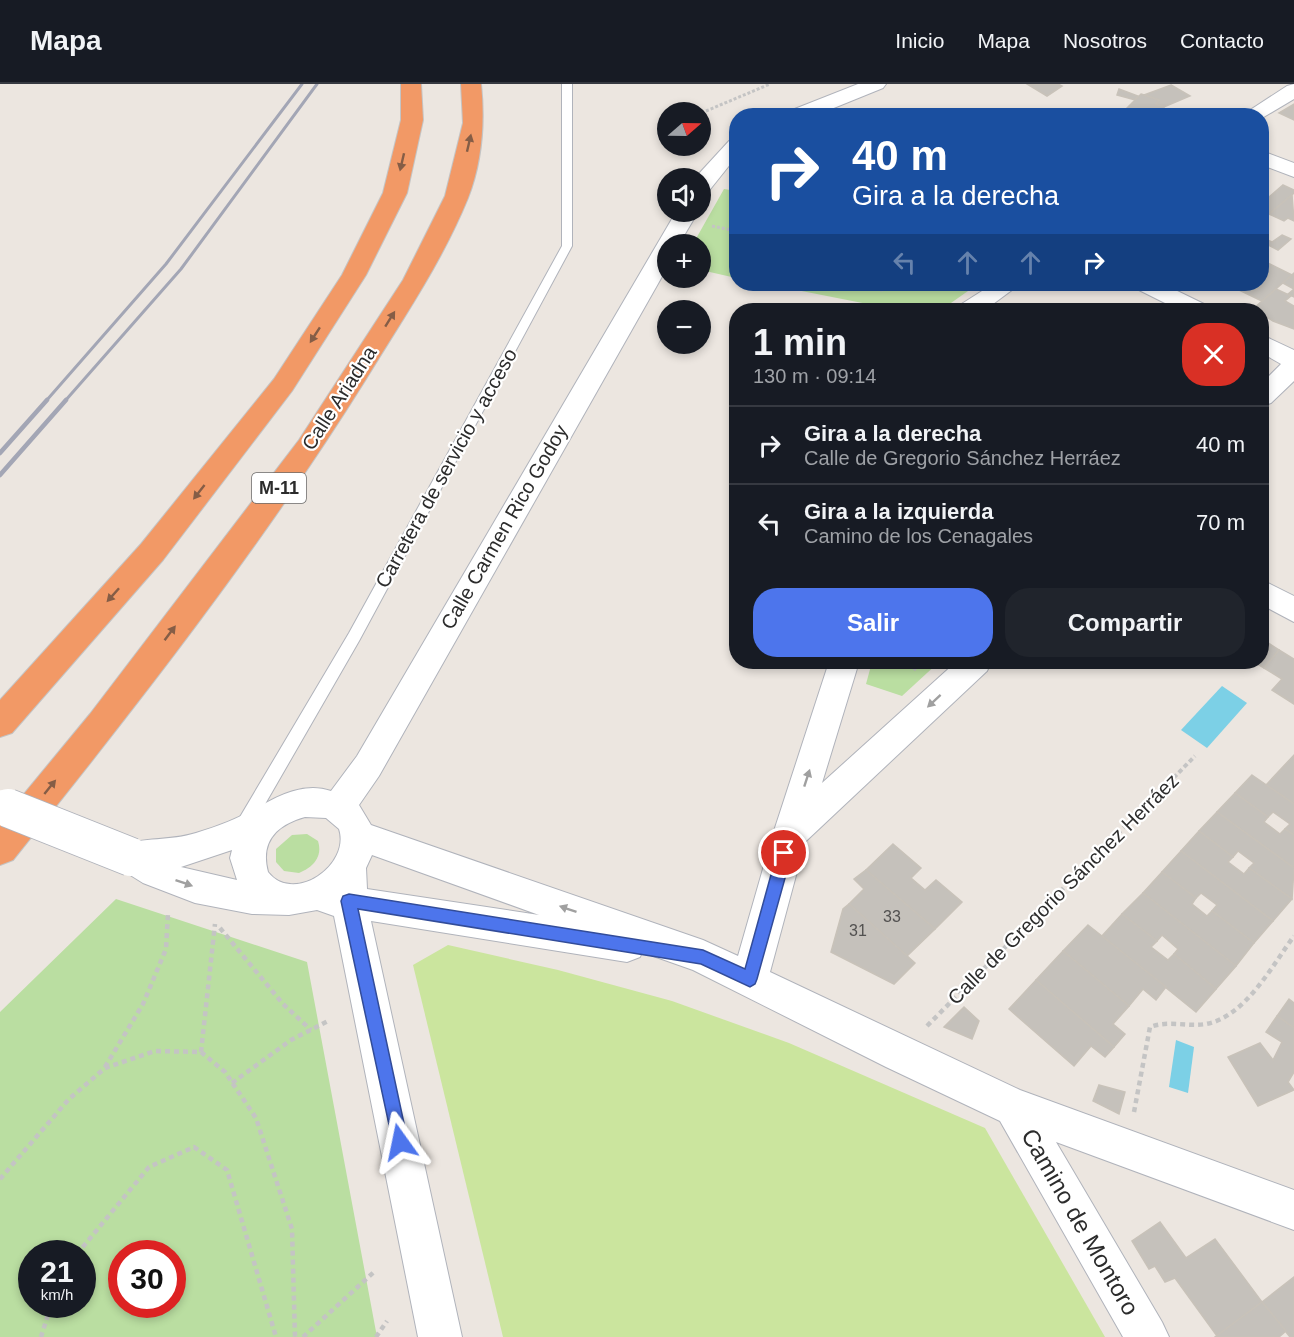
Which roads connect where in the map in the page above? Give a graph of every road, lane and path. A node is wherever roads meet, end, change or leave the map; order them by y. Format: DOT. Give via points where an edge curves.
graph roads {
  1 [pos="411,84"];
  2 [pos="471,84"];
  3 [pos="567,84"];
  4 [pos="770,84"];
  5 [pos="876,84"];
  6 [pos="1294,90"];
  7 [pos="814,108"];
  8 [pos="1264,108"];
  9 [pos="711,109"];
  10 [pos="729,153"];
  11 [pos="1269,160"];
  12 [pos="1294,171"];
  13 [pos="711,173"];
  14 [pos="729,178"];
  15 [pos="711,180"];
  16 [pos="657,264"];
  17 [pos="998,291"];
  18 [pos="1159,291"];
  19 [pos="980,303"];
  20 [pos="1183,303"];
  21 [pos="1269,348"];
  22 [pos="1294,360"];
  23 [pos="1294,366"];
  24 [pos="1269,390"];
  25 [pos="1269,595"];
  26 [pos="1294,611"];
  27 [pos="842,669"];
  28 [pos="968,669"];
  29 [pos="0,723"];
  30 [pos="1195,756"];
  31 [pos="0,805"];
  32 [pos="348,822"];
  33 [pos="253,825"];
  34 [pos="790,834"];
  35 [pos="0,849"];
  36 [pos="132,857"];
  37 [pos="349,885"];
  38 [pos="293,898"];
  39 [pos="169,904"];
  40 [pos="217,915"];
  41 [pos="215,922"];
  42 [pos="1294,936"];
  43 [pos="703,957"];
  44 [pos="750,979"];
  45 [pos="330,1020"];
  46 [pos="932,1021"];
  47 [pos="311,1030"];
  48 [pos="201,1052"];
  49 [pos="105,1068"];
  50 [pos="232,1083"];
  51 [pos="1014,1107"];
  52 [pos="1134,1110"];
  53 [pos="0,1179"];
  54 [pos="1294,1210"];
  55 [pos="89,1240"];
  56 [pos="375,1271"];
  57 [pos="47,1318"];
  58 [pos="387,1321"];
  59 [pos="41,1337"];
  60 [pos="276,1337"];
  61 [pos="295,1337"];
  62 [pos="303,1337"];
  63 [pos="376,1337"];
  64 [pos="440,1337"];
  65 [pos="1147,1337"];
  1 -- 29 [label="highway, one-way" via="412,120 395,193 347,285 283,385 160,543"];
  35 -- 2 [label="highway, Calle Ariadna / M-11, one-way" via="102,724 309,447 415,280 457,196 474,123"];
  3 -- 33 [label="lane, Carretera de servicio y acceso" via="567,246"];
  4 -- 9 [label="path"];
  5 -- 7 [label="street"];
  6 -- 8 [label="street"];
  10 -- 13 [label="street"];
  11 -- 12 [label="street"];
  14 -- 15 [label="street"];
  16 -- 32 [label="street, Calle Carmen Rico Godoy" via="368,766"];
  17 -- 19 [label="street"];
  18 -- 20 [label="street"];
  21 -- 22 [label="street"];
  23 -- 24 [label="street"];
  25 -- 26 [label="street"];
  34 -- 27 [label="street, one-way"];
  28 -- 34 [label="street, one-way"];
  30 -- 46 [label="path, Calle de Gregorio Sánchez Herráez"];
  31 -- 36 [label="street, bridge"];
  32 -- 33 [label="street" via="314,801 287,806"];
  32 -- 37 [label="street" via="357,854"];
  43 -- 32 [label="street, one-way"];
  33 -- 36 [label="street" via="182,854 156,859"];
  33 -- 38 [label="street" via="247,865 257,886"];
  34 -- 44 [label="street"];
  36 -- 38 [label="street, one-way" via="162,875 197,888 246,897"];
  37 -- 38 [label="street"];
  37 -- 43 [label="street"];
  37 -- 64 [label="street"];
  39 -- 49 [label="path" via="166,948 143,1004"];
  40 -- 41 [label="path"];
  41 -- 47 [label="path" via="283,1004"];
  41 -- 48 [label="path"];
  42 -- 52 [label="path" via="1239,1006 1221,1020 1205,1024 1166,1020 1150,1027"];
  43 -- 44 [label="street"];
  44 -- 51 [label="street"];
  45 -- 47 [label="path"];
  47 -- 50 [label="path"];
  48 -- 49 [label="path" via="155,1051"];
  48 -- 50 [label="path"];
  49 -- 53 [label="path" via="69,1099"];
  50 -- 61 [label="path" via="256,1118 292,1229"];
  51 -- 54 [label="street"];
  51 -- 65 [label="street, Camino de Montoro"];
  55 -- 60 [label="path" via="149,1167 194,1147 227,1170"];
  56 -- 62 [label="path"];
  57 -- 59 [label="path"];
  58 -- 63 [label="path"];
}
